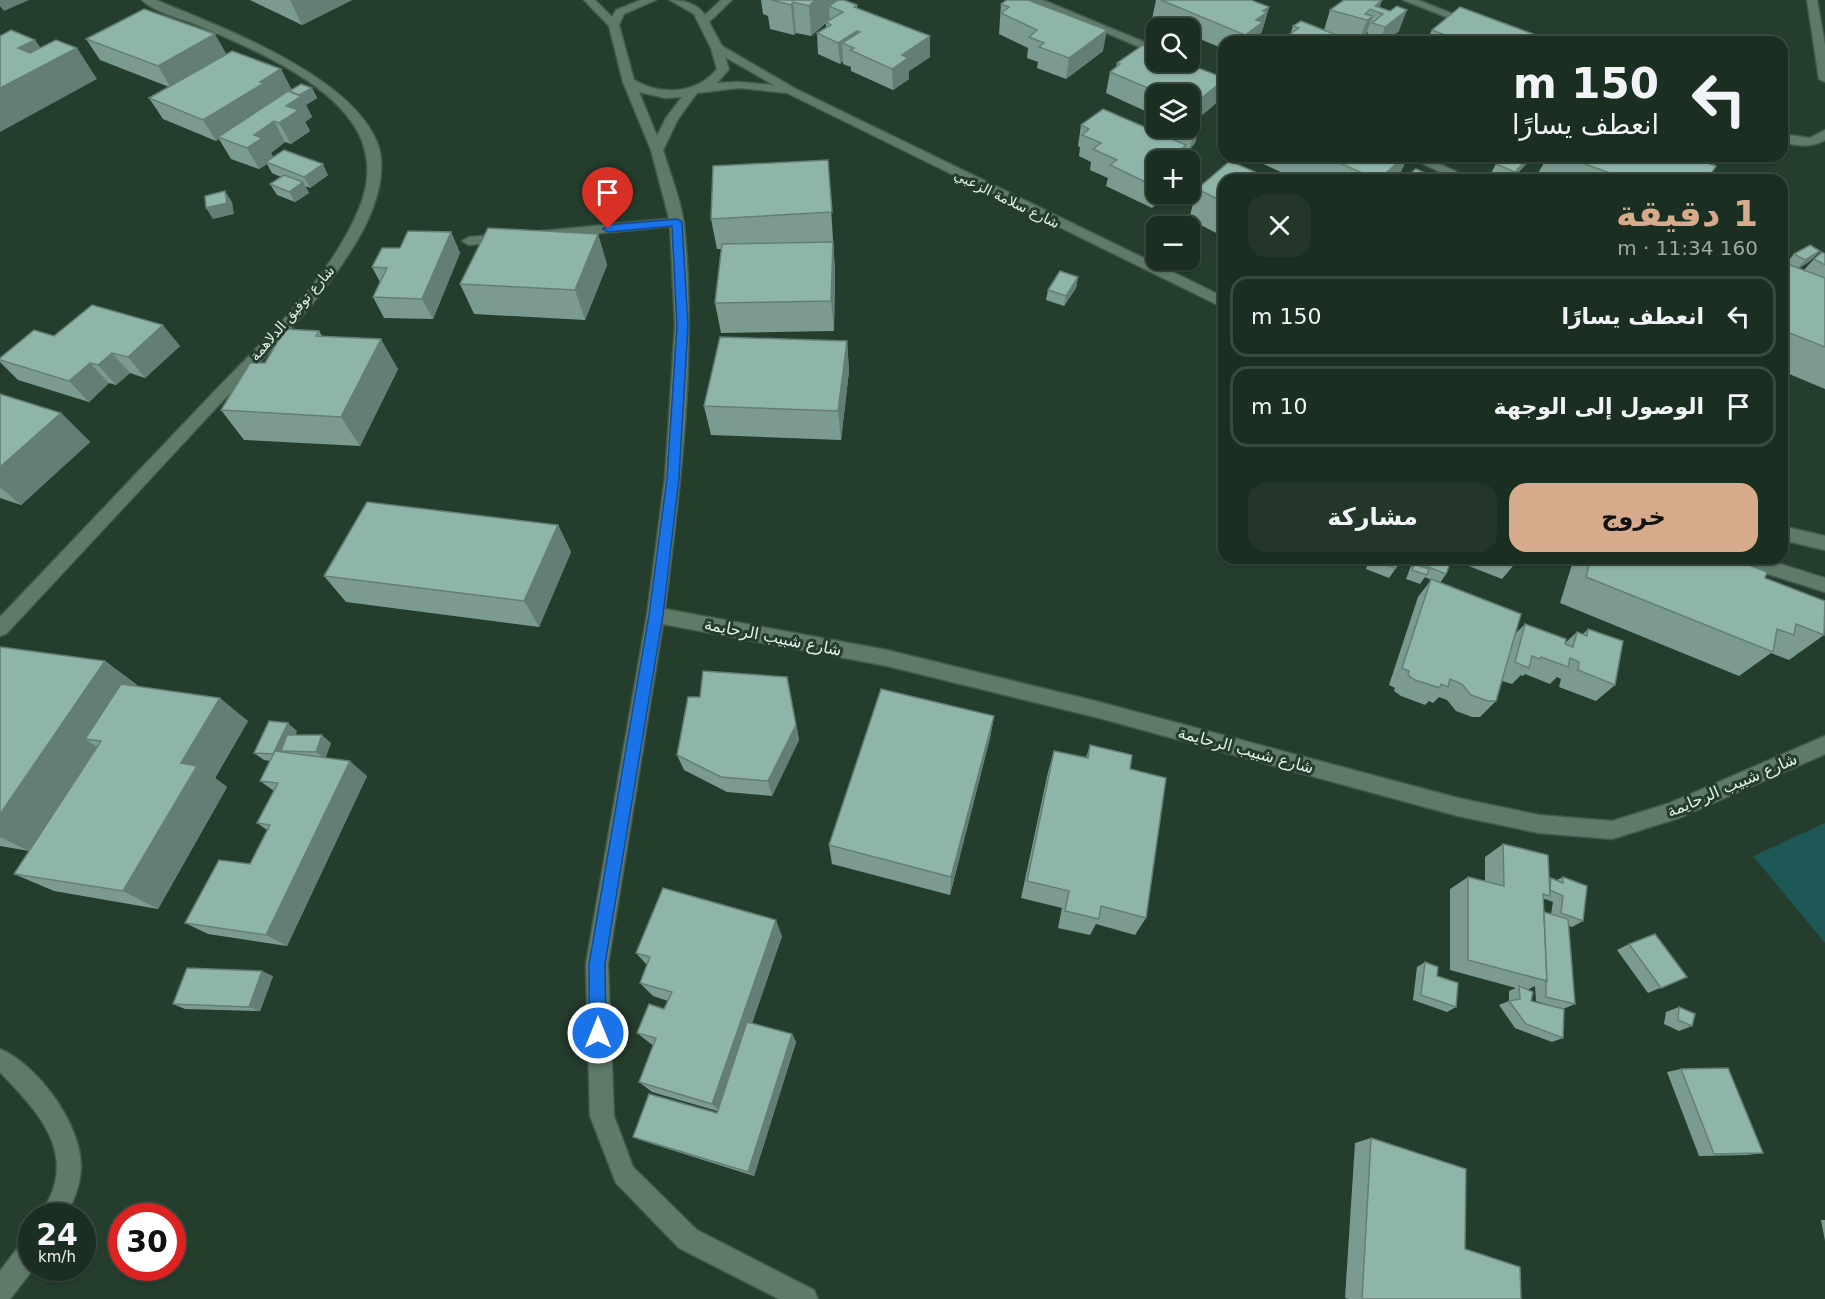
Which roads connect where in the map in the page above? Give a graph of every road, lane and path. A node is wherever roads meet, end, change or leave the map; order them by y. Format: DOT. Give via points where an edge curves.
graph roads {
  1 [pos="147,0"];
  2 [pos="589,0"];
  3 [pos="651,0"];
  4 [pos="675,0"];
  5 [pos="727,0"];
  6 [pos="1035,0"];
  7 [pos="1408,0"];
  8 [pos="1812,0"];
  9 [pos="704,21"];
  10 [pos="614,25"];
  11 [pos="1482,27"];
  12 [pos="1146,47"];
  13 [pos="717,48"];
  14 [pos="1825,79"];
  15 [pos="629,82"];
  16 [pos="698,89"];
  17 [pos="792,91"];
  18 [pos="1825,134"];
  19 [pos="1788,139"];
  20 [pos="657,150"];
  21 [pos="1426,162"];
  22 [pos="1454,174"];
  23 [pos="677,222"];
  24 [pos="469,241"];
  25 [pos="1218,300"];
  26 [pos="1788,534"];
  27 [pos="1825,543"];
  28 [pos="1758,564"];
  29 [pos="1825,585"];
  30 [pos="656,615"];
  31 [pos="0,629"];
  32 [pos="1825,745"];
  33 [pos="0,1060"];
  34 [pos="59,1203"];
  35 [pos="18,1268"];
  36 [pos="0,1291"];
  37 [pos="805,1299"];
  1 -- 31 [label="street, شارع توفيق الدلاهمة" via="256,50 334,95 356,118 371,142 374,174 368,200 335,265 296,314"];
  2 -- 10 [label="street"];
  3 -- 10 [label="street" via="620,12"];
  4 -- 9 [label="street" via="692,7"];
  5 -- 9 [label="street"];
  6 -- 12 [label="street"];
  7 -- 11 [label="street"];
  8 -- 14 [label="street"];
  9 -- 13 [label="street"];
  10 -- 15 [label="street"];
  13 -- 16 [label="street" via="723,69 718,77"];
  13 -- 17 [label="street, شارع سلامة الزعبي"];
  15 -- 16 [label="street, شارع سلامة الزعبي" via="654,93"];
  15 -- 20 [label="street"];
  16 -- 17 [label="street, شارع سلامة الزعبي" via="739,85"];
  16 -- 20 [label="street" via="672,118"];
  17 -- 25 [label="street, شارع سلامة الزعبي"];
  18 -- 19 [label="street" via="1809,143"];
  20 -- 23 [label="street"];
  21 -- 22 [label="street"];
  23 -- 24 [label="street"];
  23 -- 30 [label="street" via="682,326 680,386"];
  26 -- 27 [label="street"];
  28 -- 29 [label="street"];
  30 -- 32 [label="street, شارع شبيب الرحايمة" via="888,658 1099,710 1458,807 1539,824 1612,830 1672,811"];
  30 -- 37 [label="street" via="597,964 602,1116 624,1175 688,1239"];
  33 -- 34 [label="street" via="46,1103 62,1128 69,1156 66,1187"];
  35 -- 36 [label="street"];
}
